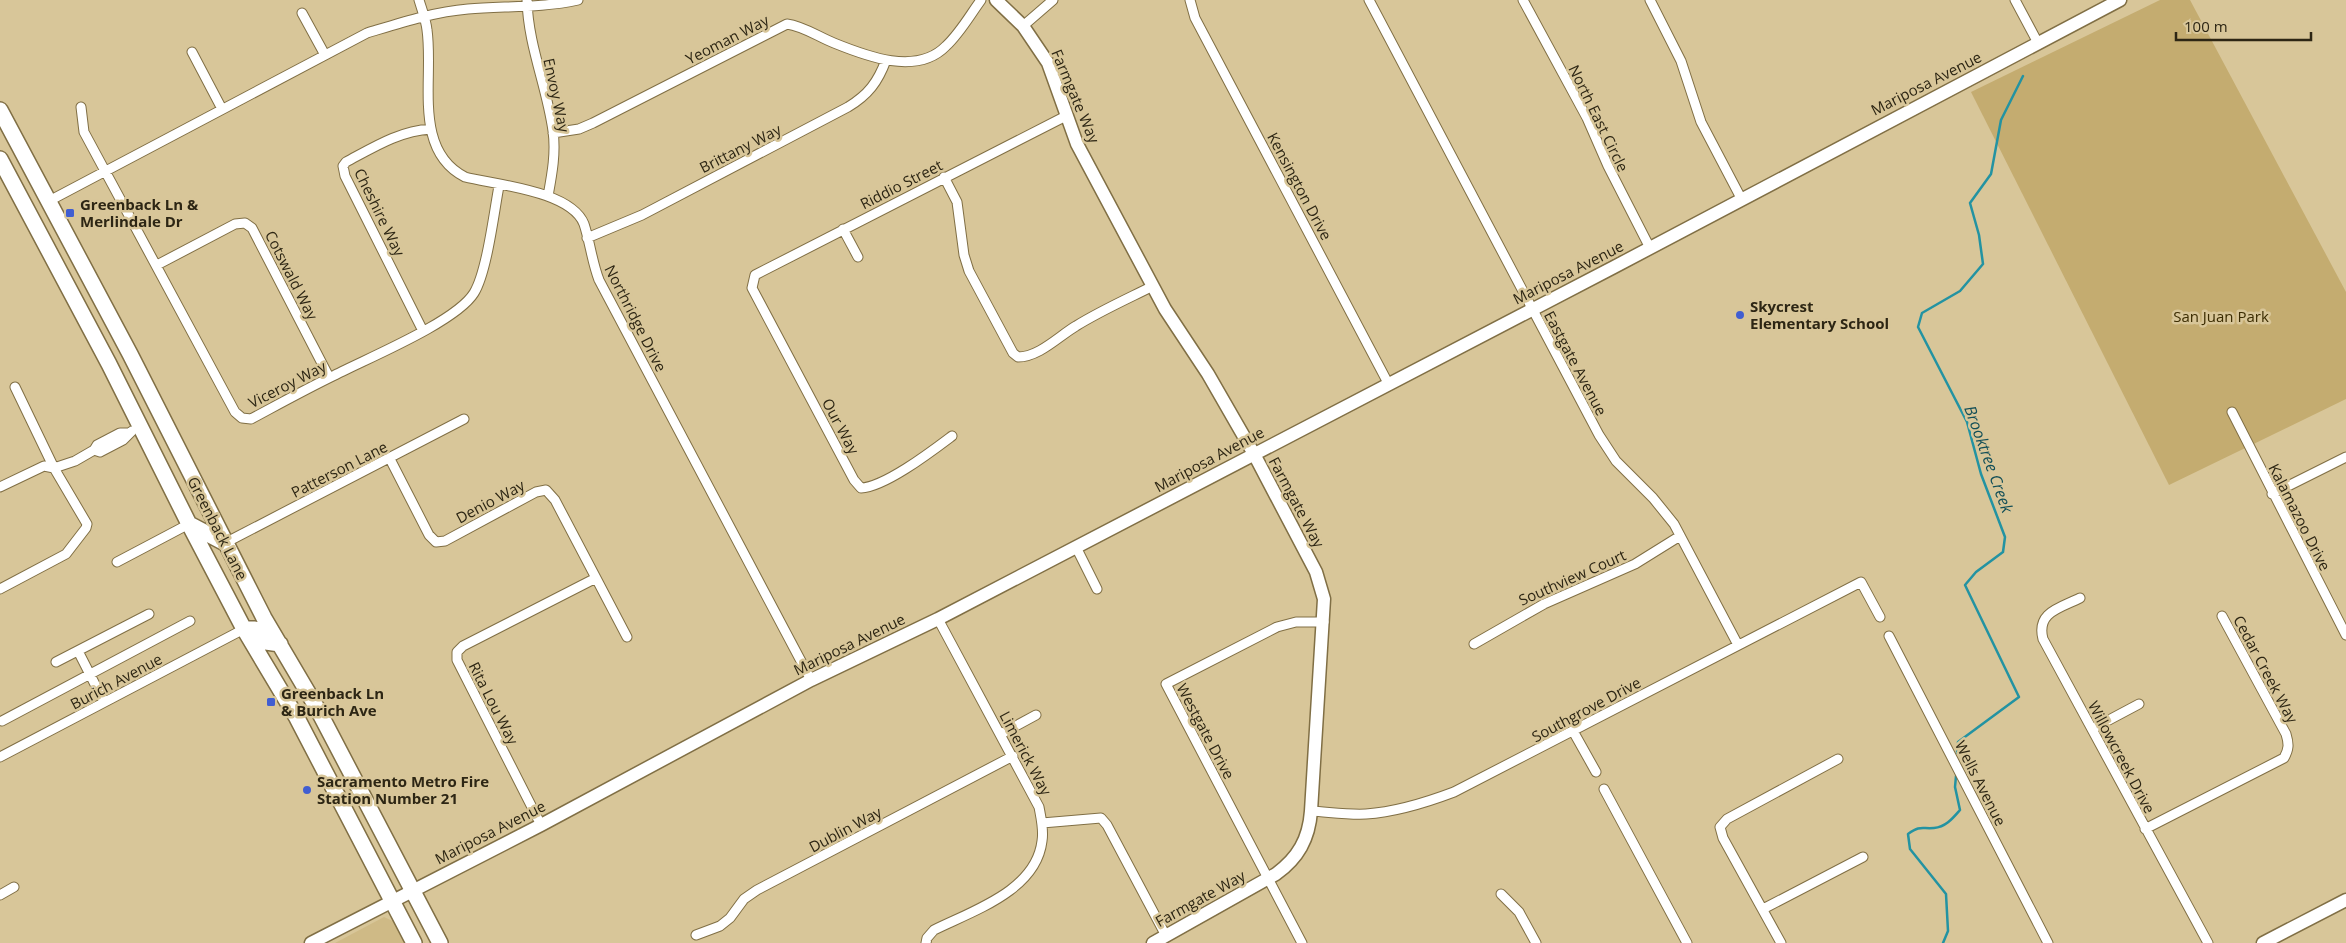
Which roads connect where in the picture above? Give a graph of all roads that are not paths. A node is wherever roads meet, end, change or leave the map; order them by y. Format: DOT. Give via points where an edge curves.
graph roads {
  1 [pos="419,0"];
  2 [pos="578,0"];
  3 [pos="982,0"];
  4 [pos="996,0"];
  5 [pos="1053,0"];
  6 [pos="1190,0"];
  7 [pos="1369,0"];
  8 [pos="1523,0"];
  9 [pos="1650,0"];
  10 [pos="2015,0"];
  11 [pos="2120,0"];
  12 [pos="527,2"];
  13 [pos="302,13"];
  14 [pos="424,17"];
  15 [pos="1023,26"];
  16 [pos="2038,43"];
  17 [pos="192,52"];
  18 [pos="325,55"];
  19 [pos="886,60"];
  20 [pos="81,107"];
  21 [pos="222,109"];
  22 [pos="0,110"];
  23 [pos="1066,116"];
  24 [pos="431,129"];
  25 [pos="553,133"];
  26 [pos="0,159"];
  27 [pos="106,173"];
  28 [pos="944,177"];
  29 [pos="14,185"];
  30 [pos="499,186"];
  31 [pos="548,196"];
  32 [pos="1742,200"];
  33 [pos="50,201"];
  34 [pos="30,215"];
  35 [pos="61,222"];
  36 [pos="843,229"];
  37 [pos="587,238"];
  38 [pos="1650,248"];
  39 [pos="858,257"];
  40 [pos="157,265"];
  41 [pos="752,281"];
  42 [pos="1153,286"];
  43 [pos="1532,309"];
  44 [pos="423,330"];
  45 [pos="329,378"];
  46 [pos="1388,383"];
  47 [pos="15,387"];
  48 [pos="2232,412"];
  49 [pos="464,419"];
  50 [pos="134,430"];
  51 [pos="952,436"];
  52 [pos="1254,454"];
  53 [pos="2346,457"];
  54 [pos="390,459"];
  55 [pos="54,468"];
  56 [pos="0,487"];
  57 [pos="2272,494"];
  58 [pos="188,524"];
  59 [pos="1680,536"];
  60 [pos="225,543"];
  61 [pos="1076,547"];
  62 [pos="117,562"];
  63 [pos="596,578"];
  64 [pos="0,589"];
  65 [pos="1097,589"];
  66 [pos="2080,598"];
  67 [pos="150,614"];
  68 [pos="2222,616"];
  69 [pos="1880,617"];
  70 [pos="938,619"];
  71 [pos="190,621"];
  72 [pos="1324,622"];
  73 [pos="244,629"];
  74 [pos="2346,635"];
  75 [pos="1889,636"];
  76 [pos="627,637"];
  77 [pos="280,644"];
  78 [pos="1474,644"];
  79 [pos="1738,645"];
  80 [pos="78,651"];
  81 [pos="56,662"];
  82 [pos="90,674"];
  83 [pos="811,680"];
  84 [pos="104,702"];
  85 [pos="2139,704"];
  86 [pos="1036,715"];
  87 [pos="2,721"];
  88 [pos="2092,729"];
  89 [pos="1573,731"];
  90 [pos="1001,734"];
  91 [pos="341,753"];
  92 [pos="0,756"];
  93 [pos="1013,756"];
  94 [pos="1838,759"];
  95 [pos="320,763"];
  96 [pos="1596,772"];
  97 [pos="1604,789"];
  98 [pos="1311,811"];
  99 [pos="1042,823"];
  100 [pos="541,825"];
  101 [pos="2145,829"];
  102 [pos="1863,856"];
  103 [pos="1269,878"];
  104 [pos="14,887"];
  105 [pos="412,890"];
  106 [pos="1501,894"];
  107 [pos="0,895"];
  108 [pos="392,900"];
  109 [pos="2346,900"];
  110 [pos="1763,910"];
  111 [pos="1166,934"];
  112 [pos="696,935"];
  113 [pos="311,943"];
  114 [pos="414,943"];
  115 [pos="440,943"];
  116 [pos="926,943"];
  117 [pos="1153,943"];
  118 [pos="1302,943"];
  119 [pos="1536,943"];
  120 [pos="1687,943"];
  121 [pos="1781,943"];
  122 [pos="2048,943"];
  123 [pos="2208,943"];
  124 [pos="2263,943"];
  1 -- 14 [label="street, Northridge Drive"];
  2 -- 12 [label="street" via="558,4"];
  3 -- 19 [label="street, Yeoman Way" via="946,47 933,56 914,61"];
  4 -- 15 [label="street, Farmgate Way"];
  5 -- 15 [label="street"];
  6 -- 46 [label="street, Kensington Drive" via="1195,18"];
  7 -- 43 [label="street, Eastgate Avenue"];
  8 -- 38 [label="street, North East Circle" via="1587,118"];
  9 -- 32 [label="street" via="1678,53 1701,122"];
  10 -- 16 [label="street"];
  11 -- 16 [label="street, Mariposa Avenue"];
  12 -- 14 [label="street"];
  12 -- 25 [label="street, Envoy Way" via="534,55"];
  13 -- 18 [label="street"];
  14 -- 18 [label="street" via="367,33"];
  14 -- 24 [label="street, Northridge Drive"];
  15 -- 23 [label="street, Farmgate Way" via="1048,63"];
  16 -- 32 [label="street, Mariposa Avenue"];
  17 -- 21 [label="street"];
  18 -- 21 [label="street"];
  19 -- 25 [label="street, Yeoman Way" via="787,24 593,123"];
  19 -- 37 [label="street, Brittany Way" via="871,89 848,107 642,215"];
  20 -- 27 [label="street, Viceroy Way" via="84,132"];
  21 -- 27 [label="street"];
  22 -- 33 [label="main road, Greenback Lane"];
  23 -- 28 [label="street, Riddio Street"];
  23 -- 42 [label="street, Farmgate Way" via="1077,144"];
  24 -- 30 [label="street, Northridge Drive" via="438,152 453,171 465,178"];
  24 -- 44 [label="street, Cheshire Way" via="397,135 343,166 345,176"];
  25 -- 31 [label="street, Envoy Way" via="554,159"];
  26 -- 29 [label="main road, Greenback Lane"];
  27 -- 33 [label="street"];
  27 -- 40 [label="street, Viceroy Way"];
  28 -- 36 [label="street, Riddio Street"];
  28 -- 42 [label="street" via="957,202 969,271 1018,357 1025,357 1061,338 1075,326"];
  29 -- 33 [label="main road" via="28,188"];
  29 -- 34 [label="main road, Greenback Lane"];
  30 -- 31 [label="street, Northridge Drive"];
  30 -- 44 [label="street, Viceroy Way" via="481,277 475,292 454,313"];
  31 -- 37 [label="street, Northridge Drive" via="576,212"];
  32 -- 38 [label="street, Mariposa Avenue"];
  33 -- 35 [label="main road, Greenback Lane"];
  34 -- 35 [label="main road"];
  34 -- 50 [label="main road, Greenback Lane"];
  35 -- 60 [label="main road, Greenback Lane"];
  36 -- 39 [label="street"];
  36 -- 41 [label="street, Riddio Street" via="755,275"];
  37 -- 83 [label="street, Northridge Drive" via="599,280"];
  38 -- 43 [label="street, Mariposa Avenue"];
  40 -- 45 [label="street, Viceroy Way" via="235,412 242,418 251,419"];
  40 -- 45 [label="street, Cotswald Way" via="235,224 246,223 252,228"];
  41 -- 51 [label="street, Our Way" via="752,288 861,488 868,488 905,468"];
  42 -- 52 [label="street, Farmgate Way"];
  43 -- 46 [label="street, Mariposa Avenue"];
  43 -- 59 [label="street, Eastgate Avenue" via="1610,453 1660,506"];
  44 -- 45 [label="street, Viceroy Way"];
  46 -- 52 [label="street, Mariposa Avenue"];
  47 -- 55 [label="street"];
  48 -- 57 [label="street, Kalamazoo Drive"];
  49 -- 54 [label="street, Patterson Lane"];
  50 -- 55 [label="street" via="100,452 94,450"];
  50 -- 58 [label="main road, Greenback Lane"];
  52 -- 61 [label="street, Mariposa Avenue"];
  52 -- 72 [label="street, Farmgate Way" via="1316,572 1324,599"];
  53 -- 57 [label="street"];
  54 -- 60 [label="street, Patterson Lane"];
  54 -- 63 [label="street, Denio Way" via="436,542 445,541 536,492 546,490 555,500"];
  55 -- 56 [label="street" via="44,466"];
  55 -- 64 [label="street" via="83,517 86,528 66,554"];
  57 -- 74 [label="street, Kalamazoo Drive"];
  58 -- 60 [label="main road"];
  58 -- 62 [label="street"];
  58 -- 73 [label="main road, Greenback Lane"];
  59 -- 78 [label="street, Southview Court" via="1634,564 1544,604"];
  59 -- 79 [label="street, Eastgate Avenue"];
  60 -- 77 [label="main road, Greenback Lane"];
  61 -- 65 [label="street"];
  61 -- 70 [label="street, Mariposa Avenue"];
  63 -- 76 [label="street, Denio Way"];
  63 -- 100 [label="street, Rita Lou Way" via="457,652 457,660"];
  66 -- 88 [label="street, Willowcreek Drive" via="2050,612 2044,619 2041,632"];
  67 -- 80 [label="street"];
  68 -- 101 [label="street, Cedar Creek Way" via="2286,734 2288,751 2284,758"];
  69 -- 79 [label="street, Southgrove Drive" via="1861,582"];
  70 -- 83 [label="street, Mariposa Avenue"];
  70 -- 90 [label="street, Limerick Way"];
  71 -- 82 [label="street"];
  72 -- 98 [label="street, Farmgate Way"];
  72 -- 103 [label="street, Westgate Drive" via="1296,622 1278,627 1166,684"];
  73 -- 77 [label="main road" via="255,629 266,642"];
  73 -- 84 [label="street, Burich Avenue"];
  73 -- 95 [label="main road, Greenback Lane"];
  75 -- 122 [label="street, Wells Avenue"];
  77 -- 91 [label="main road, Greenback Lane"];
  79 -- 89 [label="street, Southgrove Drive"];
  80 -- 81 [label="street"];
  80 -- 82 [label="street"];
  82 -- 84 [label="street"];
  82 -- 87 [label="street"];
  83 -- 100 [label="street, Mariposa Avenue"];
  84 -- 92 [label="street, Burich Avenue"];
  85 -- 88 [label="street"];
  86 -- 90 [label="street"];
  88 -- 101 [label="street, Willowcreek Drive"];
  89 -- 96 [label="street"];
  89 -- 98 [label="street, Southgrove Drive" via="1465,787 1422,803 1366,814"];
  90 -- 93 [label="street, Limerick Way"];
  91 -- 95 [label="main road"];
  91 -- 105 [label="main road, Greenback Lane"];
  93 -- 99 [label="street, Limerick Way" via="1039,807"];
  93 -- 112 [label="street, Dublin Way" via="757,890 744,899 720,926"];
  94 -- 110 [label="street" via="1727,819 1720,827"];
  95 -- 108 [label="main road, Greenback Lane"];
  97 -- 120 [label="street"];
  98 -- 103 [label="street, Farmgate Way" via="1308,831 1299,852 1289,864"];
  99 -- 111 [label="street" via="1101,818"];
  99 -- 116 [label="street, Limerick Way" via="1038,858 1026,876 1002,896 934,930"];
  100 -- 105 [label="street, Mariposa Avenue"];
  101 -- 123 [label="street, Willowcreek Drive"];
  102 -- 110 [label="street"];
  103 -- 111 [label="street, Farmgate Way"];
  103 -- 118 [label="street, Westgate Drive"];
  104 -- 107 [label="street"];
  105 -- 108 [label="street, Mariposa Avenue"];
  105 -- 115 [label="main road, Greenback Lane"];
  106 -- 119 [label="street" via="1519,912"];
  108 -- 113 [label="street, Mariposa Avenue"];
  108 -- 114 [label="main road, Greenback Lane"];
  109 -- 124 [label="street"];
  110 -- 121 [label="street"];
  111 -- 117 [label="street, Farmgate Way"];
}
